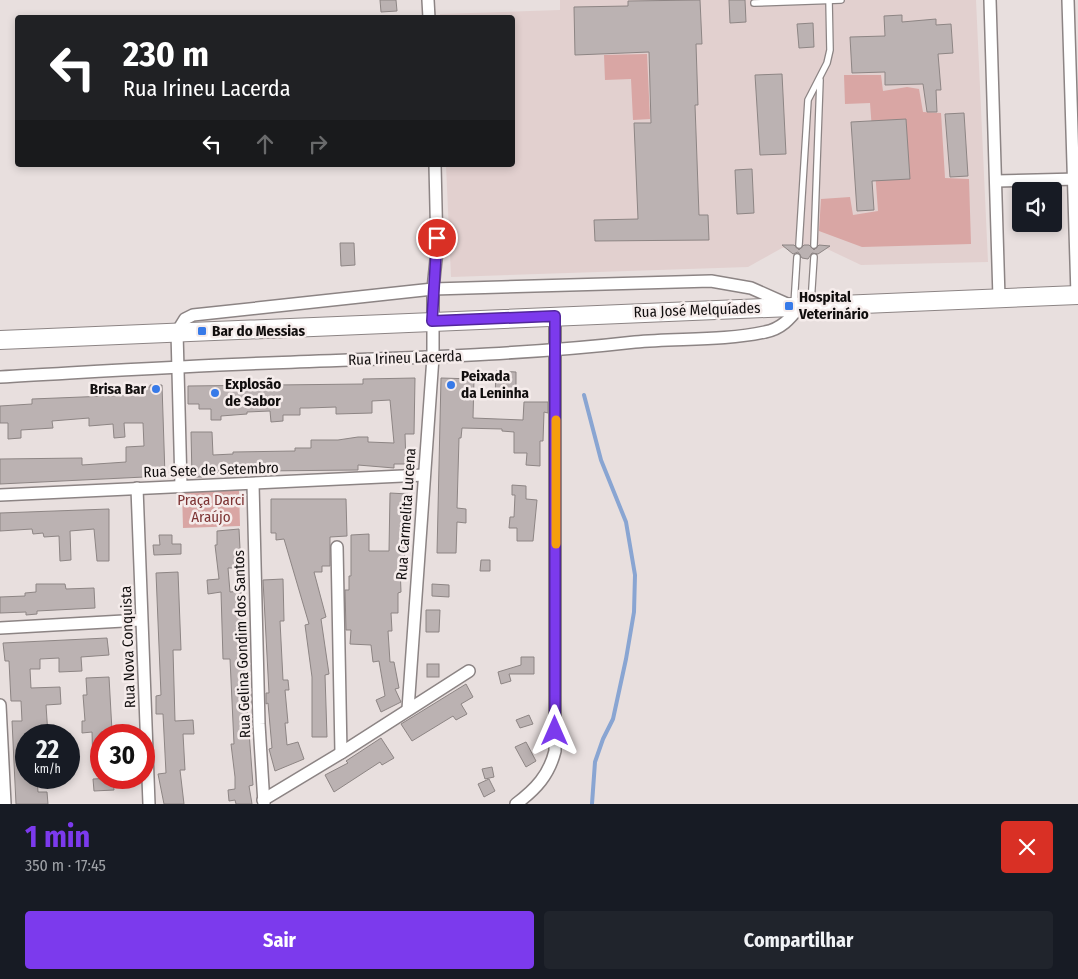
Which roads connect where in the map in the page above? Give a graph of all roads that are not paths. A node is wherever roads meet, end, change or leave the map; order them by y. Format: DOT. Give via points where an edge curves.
graph roads {
  1 [pos="428,0"];
  2 [pos="829,0"];
  3 [pos="841,0"];
  4 [pos="990,0"];
  5 [pos="1068,0"];
  6 [pos="754,3"];
  7 [pos="429,15"];
  8 [pos="820,78"];
  9 [pos="435,167"];
  10 [pos="1076,180"];
  11 [pos="996,181"];
  12 [pos="799,245"];
  13 [pos="814,245"];
  14 [pos="797,257"];
  15 [pos="814,257"];
  16 [pos="433,289"];
  17 [pos="1077,295"];
  18 [pos="999,298"];
  19 [pos="799,306"];
  20 [pos="556,316"];
  21 [pos="432,321"];
  22 [pos="177,332"];
  23 [pos="0,340"];
  24 [pos="556,351"];
  25 [pos="432,357"];
  26 [pos="178,366"];
  27 [pos="0,377"];
  28 [pos="424,475"];
  29 [pos="253,484"];
  30 [pos="181,486"];
  31 [pos="137,488"];
  32 [pos="0,495"];
  33 [pos="337,547"];
  34 [pos="141,620"];
  35 [pos="0,628"];
  36 [pos="469,670"];
  37 [pos="0,705"];
  38 [pos="408,710"];
  39 [pos="341,753"];
  40 [pos="263,802"];
  41 [pos="5,804"];
  42 [pos="149,804"];
  43 [pos="516,804"];
  1 -- 7 [label="street"];
  2 -- 3 [label="lane"];
  2 -- 6 [label="lane"];
  2 -- 8 [label="lane" via="830,50"];
  4 -- 11 [label="street"];
  5 -- 10 [label="street"];
  8 -- 12 [label="lane" via="808,100"];
  8 -- 13 [label="lane"];
  9 -- 16 [label="street, Rua Carmelita Lucena" via="437,250"];
  10 -- 11 [label="street"];
  10 -- 17 [label="street"];
  11 -- 18 [label="street"];
  14 -- 19 [label="lane"];
  15 -- 19 [label="lane"];
  16 -- 19 [label="street" via="711,280 751,288"];
  16 -- 21 [label="street, Rua Carmelita Lucena"];
  16 -- 22 [label="street" via="202,313 185,318"];
  17 -- 18 [label="main road, Rua José Melquíades"];
  18 -- 19 [label="main road, Rua José Melquíades"];
  19 -- 20 [label="main road, Rua José Melquíades"];
  19 -- 24 [label="street, Rua Irineu Lacerda" via="785,323 765,332"];
  20 -- 21 [label="main road"];
  20 -- 24 [label="street"];
  21 -- 22 [label="main road"];
  21 -- 25 [label="street, Rua Carmelita Lucena"];
  22 -- 23 [label="main road"];
  22 -- 26 [label="street"];
  24 -- 25 [label="street, Rua Irineu Lacerda"];
  24 -- 43 [label="street" via="555,751 540,784"];
  25 -- 26 [label="street, Rua Irineu Lacerda"];
  25 -- 28 [label="street, Rua Carmelita Lucena"];
  26 -- 27 [label="street, Rua Irineu Lacerda"];
  26 -- 30 [label="street"];
  28 -- 29 [label="street, Rua Sete de Setembro"];
  28 -- 38 [label="street, Rua Carmelita Lucena"];
  29 -- 30 [label="street, Rua Sete de Setembro"];
  29 -- 40 [label="street, Rua Gelina Gondim dos Santos"];
  30 -- 31 [label="street, Rua Sete de Setembro"];
  31 -- 32 [label="street, Rua Sete de Setembro"];
  31 -- 34 [label="street, Rua Nova Conquista"];
  33 -- 39 [label="street"];
  34 -- 35 [label="street"];
  34 -- 42 [label="street, Rua Nova Conquista"];
  36 -- 38 [label="street"];
  37 -- 41 [label="street"];
  38 -- 39 [label="street"];
  39 -- 40 [label="street"];
}
